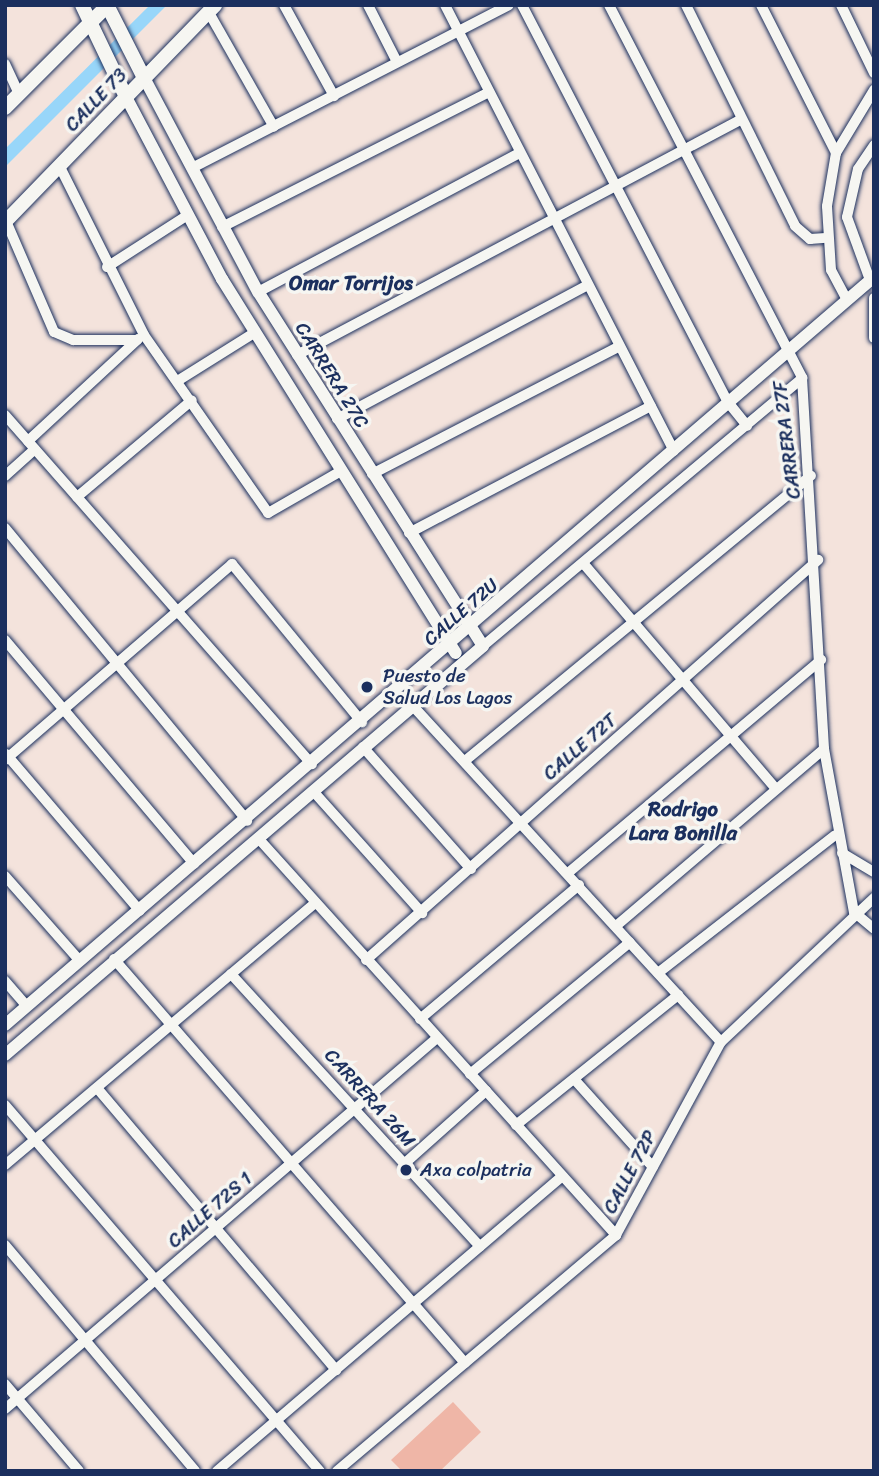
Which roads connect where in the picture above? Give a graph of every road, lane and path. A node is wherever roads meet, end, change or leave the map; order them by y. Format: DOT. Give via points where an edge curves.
graph roads {
  1 [pos="82,5"];
  2 [pos="108,5"];
  3 [pos="284,5"];
  4 [pos="369,5"];
  5 [pos="445,5"];
  6 [pos="509,5"];
  7 [pos="522,5"];
  8 [pos="609,5"];
  9 [pos="686,5"];
  10 [pos="761,5"];
  11 [pos="842,5"];
  12 [pos="212,8"];
  13 [pos="90,22"];
  14 [pos="458,31"];
  15 [pos="397,62"];
  16 [pos="5,64"];
  17 [pos="874,73"];
  18 [pos="144,78"];
  19 [pos="874,90"];
  20 [pos="487,93"];
  21 [pos="19,94"];
  22 [pos="334,96"];
  23 [pos="126,97"];
  24 [pos="5,108"];
  25 [pos="740,120"];
  26 [pos="274,127"];
  27 [pos="874,145"];
  28 [pos="682,152"];
  29 [pos="836,153"];
  30 [pos="518,154"];
  31 [pos="59,165"];
  32 [pos="192,168"];
  33 [pos="618,186"];
  34 [pos="186,216"];
  35 [pos="552,218"];
  36 [pos="6,222"];
  37 [pos="222,227"];
  38 [pos="826,239"];
  39 [pos="107,267"];
  40 [pos="872,278"];
  41 [pos="586,286"];
  42 [pos="258,292"];
  43 [pos="847,300"];
  44 [pos="872,300"];
  45 [pos="254,332"];
  46 [pos="140,338"];
  47 [pos="874,338"];
  48 [pos="618,347"];
  49 [pos="784,350"];
  50 [pos="297,355"];
  51 [pos="802,378"];
  52 [pos="179,380"];
  53 [pos="192,400"];
  54 [pos="727,401"];
  55 [pos="650,406"];
  56 [pos="5,415"];
  57 [pos="337,419"];
  58 [pos="747,426"];
  59 [pos="32,445"];
  60 [pos="674,451"];
  61 [pos="341,471"];
  62 [pos="372,474"];
  63 [pos="5,476"];
  64 [pos="811,476"];
  65 [pos="77,497"];
  66 [pos="5,528"];
  67 [pos="409,533"];
  68 [pos="817,560"];
  69 [pos="583,563"];
  70 [pos="178,612"];
  71 [pos="635,622"];
  72 [pos="470,628"];
  73 [pos="5,640"];
  74 [pos="452,646"];
  75 [pos="483,646"];
  76 [pos="821,660"];
  77 [pos="462,663"];
  78 [pos="120,664"];
  79 [pos="684,679"];
  80 [pos="412,705"];
  81 [pos="66,711"];
  82 [pos="362,722"];
  83 [pos="730,735"];
  84 [pos="363,747"];
  85 [pos="824,749"];
  86 [pos="6,757"];
  87 [pos="466,760"];
  88 [pos="312,764"];
  89 [pos="776,789"];
  90 [pos="313,791"];
  91 [pos="247,821"];
  92 [pos="522,822"];
  93 [pos="835,835"];
  94 [pos="258,838"];
  95 [pos="842,853"];
  96 [pos="194,864"];
  97 [pos="471,869"];
  98 [pos="874,872"];
  99 [pos="568,873"];
  100 [pos="5,876"];
  101 [pos="579,885"];
  102 [pos="874,898"];
  103 [pos="315,903"];
  104 [pos="140,911"];
  105 [pos="854,912"];
  106 [pos="422,913"];
  107 [pos="616,926"];
  108 [pos="874,929"];
  109 [pos="630,942"];
  110 [pos="114,959"];
  111 [pos="366,960"];
  112 [pos="80,961"];
  113 [pos="658,972"];
  114 [pos="231,974"];
  115 [pos="5,981"];
  116 [pos="678,995"];
  117 [pos="27,1006"];
  118 [pos="420,1019"];
  119 [pos="5,1025"];
  120 [pos="167,1028"];
  121 [pos="437,1038"];
  122 [pos="721,1042"];
  123 [pos="5,1055"];
  124 [pos="470,1074"];
  125 [pos="574,1079"];
  126 [pos="97,1088"];
  127 [pos="486,1091"];
  128 [pos="5,1105"];
  129 [pos="354,1109"];
  130 [pos="516,1125"];
  131 [pos="36,1139"];
  132 [pos="404,1164"];
  133 [pos="5,1165"];
  134 [pos="289,1165"];
  135 [pos="653,1167"];
  136 [pos="562,1176"];
  137 [pos="215,1228"];
  138 [pos="616,1235"];
  139 [pos="5,1245"];
  140 [pos="480,1247"];
  141 [pos="155,1280"];
  142 [pos="412,1304"];
  143 [pos="85,1340"];
  144 [pos="465,1363"];
  145 [pos="336,1370"];
  146 [pos="5,1384"];
  147 [pos="17,1398"];
  148 [pos="5,1409"];
  149 [pos="276,1422"];
  150 [pos="79,1471"];
  151 [pos="195,1471"];
  152 [pos="217,1471"];
  153 [pos="320,1471"];
  154 [pos="337,1471"];
  1 -- 13 [label="main road"];
  2 -- 13 [label="main road"];
  2 -- 18 [label="main road"];
  3 -- 22 [label="street"];
  4 -- 15 [label="street"];
  5 -- 14 [label="street"];
  6 -- 14 [label="street"];
  7 -- 33 [label="street"];
  8 -- 28 [label="street, CARRERA 27F"];
  9 -- 25 [label="street"];
  10 -- 29 [label="street"];
  11 -- 17 [label="street"];
  12 -- 18 [label="main road, CALLE 73"];
  12 -- 26 [label="street"];
  13 -- 21 [label="main road"];
  13 -- 23 [label="main road"];
  14 -- 15 [label="street"];
  14 -- 20 [label="street"];
  15 -- 22 [label="street"];
  16 -- 21 [label="street"];
  18 -- 23 [label="main road, CALLE 73"];
  18 -- 32 [label="street, CARRERA 27C"];
  19 -- 29 [label="street"];
  20 -- 30 [label="street"];
  20 -- 37 [label="street"];
  21 -- 24 [label="main road"];
  22 -- 26 [label="street"];
  23 -- 31 [label="main road, CALLE 73"];
  23 -- 34 [label="street"];
  25 -- 28 [label="street"];
  25 -- 38 [label="street" via="795,226 810,239"];
  26 -- 32 [label="street"];
  27 -- 40 [label="street" via="858,169 847,217"];
  28 -- 33 [label="street"];
  28 -- 49 [label="street, CARRERA 27F"];
  29 -- 38 [label="street"];
  30 -- 35 [label="street"];
  30 -- 42 [label="street"];
  31 -- 36 [label="main road, CALLE 73"];
  31 -- 39 [label="street"];
  32 -- 37 [label="street, CARRERA 27C"];
  33 -- 35 [label="street"];
  33 -- 54 [label="street"];
  34 -- 39 [label="street"];
  34 -- 45 [label="street"];
  35 -- 41 [label="street"];
  35 -- 50 [label="street"];
  36 -- 46 [label="street" via="62,338"];
  37 -- 42 [label="street, CARRERA 27C"];
  38 -- 43 [label="street" via="831,270"];
  39 -- 46 [label="street"];
  40 -- 43 [label="street, CALLE 72U"];
  41 -- 48 [label="street"];
  41 -- 57 [label="street"];
  42 -- 50 [label="street, CARRERA 27C"];
  43 -- 49 [label="street, CALLE 72U"];
  44 -- 47 [label="street"];
  45 -- 52 [label="street"];
  45 -- 61 [label="street"];
  46 -- 52 [label="street"];
  46 -- 59 [label="street"];
  48 -- 55 [label="street"];
  48 -- 62 [label="street"];
  49 -- 51 [label="street, CARRERA 27F"];
  49 -- 54 [label="street, CALLE 72U"];
  50 -- 57 [label="street, CARRERA 27C"];
  51 -- 58 [label="street, CALLE 72U"];
  51 -- 64 [label="street, CARRERA 27F"];
  52 -- 53 [label="street"];
  53 -- 61 [label="street" via="268,513"];
  53 -- 65 [label="street"];
  54 -- 58 [label="street"];
  54 -- 60 [label="street, CALLE 72U"];
  55 -- 60 [label="street"];
  55 -- 67 [label="street"];
  56 -- 59 [label="street"];
  57 -- 62 [label="street, CARRERA 27C"];
  58 -- 69 [label="street, CALLE 72U"];
  59 -- 63 [label="street"];
  59 -- 65 [label="street"];
  60 -- 72 [label="street, CALLE 72U"];
  61 -- 74 [label="street"];
  62 -- 67 [label="street, CARRERA 27C"];
  64 -- 68 [label="street, CARRERA 27F"];
  64 -- 71 [label="street"];
  65 -- 70 [label="street"];
  66 -- 78 [label="street"];
  67 -- 72 [label="street, CARRERA 27C"];
  68 -- 76 [label="street, CARRERA 27F"];
  68 -- 79 [label="street, CALLE 72T"];
  69 -- 71 [label="street"];
  69 -- 75 [label="street, CALLE 72U"];
  70 -- 78 [label="street"];
  70 -- 82 [label="street" via="232,564"];
  70 -- 88 [label="street"];
  71 -- 79 [label="street"];
  71 -- 87 [label="street"];
  72 -- 74 [label="street, CALLE 72U"];
  72 -- 75 [label="street, CARRERA 27C"];
  73 -- 81 [label="street"];
  74 -- 77 [label="street"];
  74 -- 82 [label="street, CALLE 72U"];
  75 -- 77 [label="street, CALLE 72U"];
  76 -- 83 [label="street"];
  76 -- 85 [label="street, CARRERA 27F"];
  77 -- 80 [label="street, CALLE 72U"];
  78 -- 81 [label="street"];
  78 -- 91 [label="street"];
  79 -- 83 [label="street"];
  79 -- 92 [label="street, CALLE 72T"];
  80 -- 84 [label="street, CALLE 72U"];
  80 -- 87 [label="street"];
  81 -- 86 [label="street"];
  81 -- 96 [label="street"];
  82 -- 88 [label="street, CALLE 72U"];
  83 -- 89 [label="street"];
  83 -- 99 [label="street"];
  84 -- 90 [label="street, CALLE 72U"];
  84 -- 97 [label="street"];
  85 -- 89 [label="street"];
  85 -- 93 [label="street, CARRERA 27F"];
  86 -- 104 [label="street"];
  87 -- 92 [label="street"];
  88 -- 91 [label="street, CALLE 72U"];
  89 -- 107 [label="street"];
  90 -- 94 [label="street, CALLE 72U"];
  90 -- 106 [label="street"];
  91 -- 96 [label="street, CALLE 72U"];
  92 -- 97 [label="street, CALLE 72T"];
  92 -- 99 [label="street"];
  93 -- 95 [label="street, CARRERA 27F"];
  93 -- 113 [label="street"];
  94 -- 103 [label="street"];
  94 -- 110 [label="street, CALLE 72U"];
  95 -- 98 [label="street"];
  95 -- 105 [label="street, CARRERA 27F"];
  96 -- 104 [label="street, CALLE 72U"];
  97 -- 106 [label="street, CALLE 72T"];
  99 -- 101 [label="street"];
  100 -- 112 [label="street"];
  101 -- 107 [label="street"];
  101 -- 118 [label="street"];
  102 -- 105 [label="street, CALLE 72P"];
  103 -- 111 [label="street"];
  103 -- 114 [label="street"];
  104 -- 112 [label="street, CALLE 72U"];
  105 -- 108 [label="street"];
  105 -- 122 [label="street, CALLE 72P"];
  106 -- 111 [label="street, CALLE 72T"];
  107 -- 109 [label="street"];
  109 -- 113 [label="street"];
  109 -- 124 [label="street"];
  110 -- 120 [label="street"];
  110 -- 123 [label="street, CALLE 72U"];
  111 -- 118 [label="street"];
  112 -- 117 [label="street, CALLE 72U"];
  113 -- 116 [label="street"];
  114 -- 120 [label="street"];
  114 -- 129 [label="street, CARRERA 26M"];
  115 -- 117 [label="street"];
  116 -- 122 [label="street"];
  116 -- 125 [label="street"];
  117 -- 119 [label="street, CALLE 72U"];
  118 -- 121 [label="street"];
  120 -- 126 [label="street"];
  120 -- 134 [label="street"];
  121 -- 124 [label="street"];
  121 -- 129 [label="street, CALLE 72S 1"];
  122 -- 135 [label="street, CALLE 72P"];
  124 -- 127 [label="street"];
  125 -- 130 [label="street"];
  125 -- 135 [label="street"];
  126 -- 131 [label="street"];
  126 -- 137 [label="street"];
  127 -- 130 [label="street"];
  127 -- 132 [label="street"];
  128 -- 131 [label="street"];
  129 -- 132 [label="street, CARRERA 26M"];
  129 -- 134 [label="street, CALLE 72S 1"];
  130 -- 136 [label="street"];
  131 -- 133 [label="street"];
  131 -- 141 [label="street"];
  132 -- 140 [label="street, CARRERA 26M"];
  134 -- 137 [label="street, CALLE 72S 1"];
  134 -- 142 [label="street"];
  135 -- 138 [label="street, CALLE 72P"];
  136 -- 138 [label="street"];
  136 -- 140 [label="street"];
  137 -- 141 [label="street, CALLE 72S 1"];
  137 -- 145 [label="street"];
  138 -- 144 [label="street, CALLE 72P"];
  139 -- 143 [label="street"];
  140 -- 142 [label="street"];
  141 -- 143 [label="street, CALLE 72S 1"];
  141 -- 149 [label="street"];
  142 -- 144 [label="street"];
  142 -- 145 [label="street"];
  143 -- 147 [label="street, CALLE 72S 1"];
  143 -- 151 [label="street"];
  144 -- 154 [label="street, CALLE 72P"];
  145 -- 149 [label="street"];
  146 -- 147 [label="street"];
  147 -- 148 [label="street, CALLE 72S 1"];
  147 -- 150 [label="street"];
  149 -- 152 [label="street"];
  149 -- 153 [label="street"];
}
